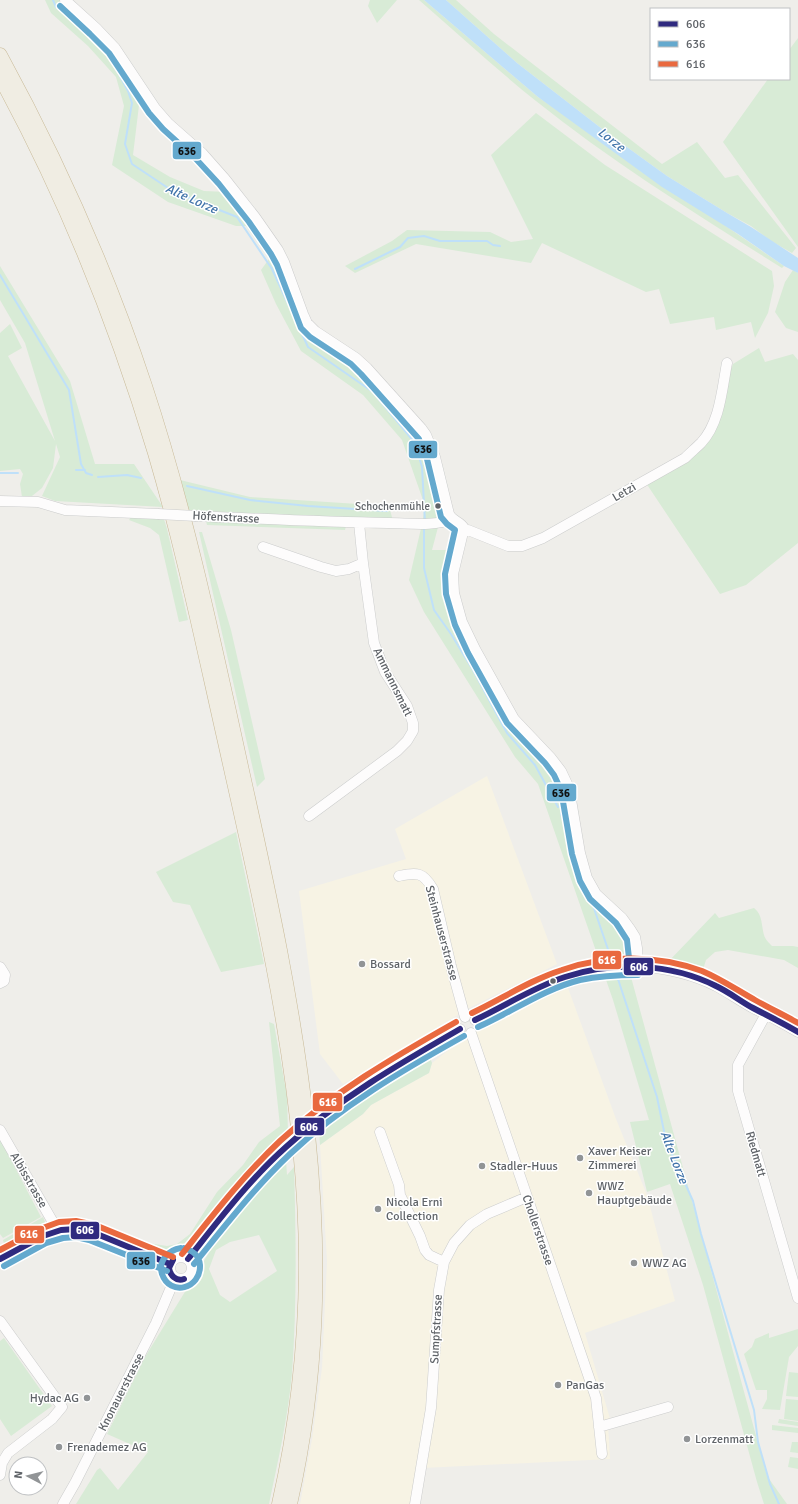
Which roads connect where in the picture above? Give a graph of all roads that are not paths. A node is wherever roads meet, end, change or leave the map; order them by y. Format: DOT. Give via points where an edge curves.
graph roads {
  1 [pos="65,0"];
  2 [pos="0,55"];
  3 [pos="0,77"];
  4 [pos="727,363"];
  5 [pos="0,501"];
  6 [pos="452,519"];
  7 [pos="359,523"];
  8 [pos="465,530"];
  9 [pos="263,547"];
  10 [pos="363,563"];
  11 [pos="309,816"];
  12 [pos="399,876"];
  13 [pos="0,967"];
  14 [pos="633,967"];
  15 [pos="0,983"];
  16 [pos="766,1014"];
  17 [pos="465,1017"];
  18 [pos="475,1020"];
  19 [pos="460,1029"];
  20 [pos="798,1032"];
  21 [pos="470,1034"];
  22 [pos="0,1130"];
  23 [pos="380,1132"];
  24 [pos="526,1197"];
  25 [pos="58,1231"];
  26 [pos="0,1259"];
  27 [pos="188,1259"];
  28 [pos="444,1262"];
  29 [pos="170,1264"];
  30 [pos="175,1278"];
  31 [pos="798,1298"];
  32 [pos="0,1321"];
  33 [pos="668,1407"];
  34 [pos="599,1427"];
  35 [pos="602,1454"];
  36 [pos="0,1475"];
  37 [pos="63,1504"];
  38 [pos="279,1504"];
  39 [pos="290,1504"];
  40 [pos="415,1504"];
  1 -- 6 [label="street" via="116,48 161,116 202,153 255,218 278,250 308,323 315,331 356,358 421,428 435,457"];
  2 -- 39 [label="highway" via="49,150 100,263 131,344 155,419 195,561 279,938 306,1104 316,1244 316,1312 310,1384"];
  3 -- 38 [label="highway" via="73,227 108,315 145,421 194,605 257,885 287,1047 296,1112 303,1187 306,1265 298,1393"];
  4 -- 8 [label="street, Letzi" via="712,426 702,442 685,458 543,538 522,546 508,546"];
  5 -- 7 [label="street, Höfenstrasse, bridge" via="38,502 65,510"];
  6 -- 7 [label="street, Höfenstrasse" via="421,524"];
  6 -- 8 [label="street" via="462,524"];
  7 -- 10 [label="street, Ammannsmatt"];
  8 -- 14 [label="street" via="453,574 454,592 462,622 514,719 551,758 570,788 580,853 587,878 596,894 622,918 635,937 637,948"];
  9 -- 10 [label="street" via="336,571"];
  10 -- 11 [label="street, Ammannsmatt" via="374,643 385,672 407,706 413,731 397,751"];
  12 -- 17 [label="street, Steinhauserstrasse" via="418,874 428,880 433,889"];
  13 -- 15 [label="street" via="5,975 4,981"];
  14 -- 16 [label="street" via="676,973 700,980"];
  14 -- 18 [label="street" via="592,970 553,981"];
  16 -- 20 [label="street"];
  16 -- 31 [label="street, Riedmatt" via="738,1064 738,1091"];
  17 -- 18 [label="street"];
  17 -- 19 [label="street" via="459,1022"];
  18 -- 21 [label="street" via="476,1029"];
  19 -- 21 [label="street"];
  19 -- 27 [label="street, bridge" via="386,1071 326,1112 281,1151 239,1195"];
  21 -- 24 [label="street, Chollerstrasse"];
  22 -- 25 [label="street, Albisstrasse"];
  23 -- 28 [label="street" via="399,1185 400,1195 425,1250"];
  24 -- 28 [label="street, Sumpfstrasse" via="487,1214 470,1225 454,1243"];
  24 -- 34 [label="street, Chollerstrasse" via="596,1398"];
  25 -- 26 [label="street"];
  25 -- 29 [label="street" via="70,1229 92,1232"];
  27 -- 29 [label="street" via="182,1256 174,1258"];
  27 -- 30 [label="street" via="192,1265 189,1276 183,1279"];
  28 -- 40 [label="street, Sumpfstrasse" via="439,1290 431,1408"];
  29 -- 30 [label="street" via="170,1272"];
  30 -- 37 [label="street, Knonauerstrasse" via="156,1323"];
  32 -- 36 [label="street" via="62,1407 52,1419 8,1454 2,1463"];
  33 -- 34 [label="street"];
  34 -- 35 [label="street, Chollerstrasse"];
}
